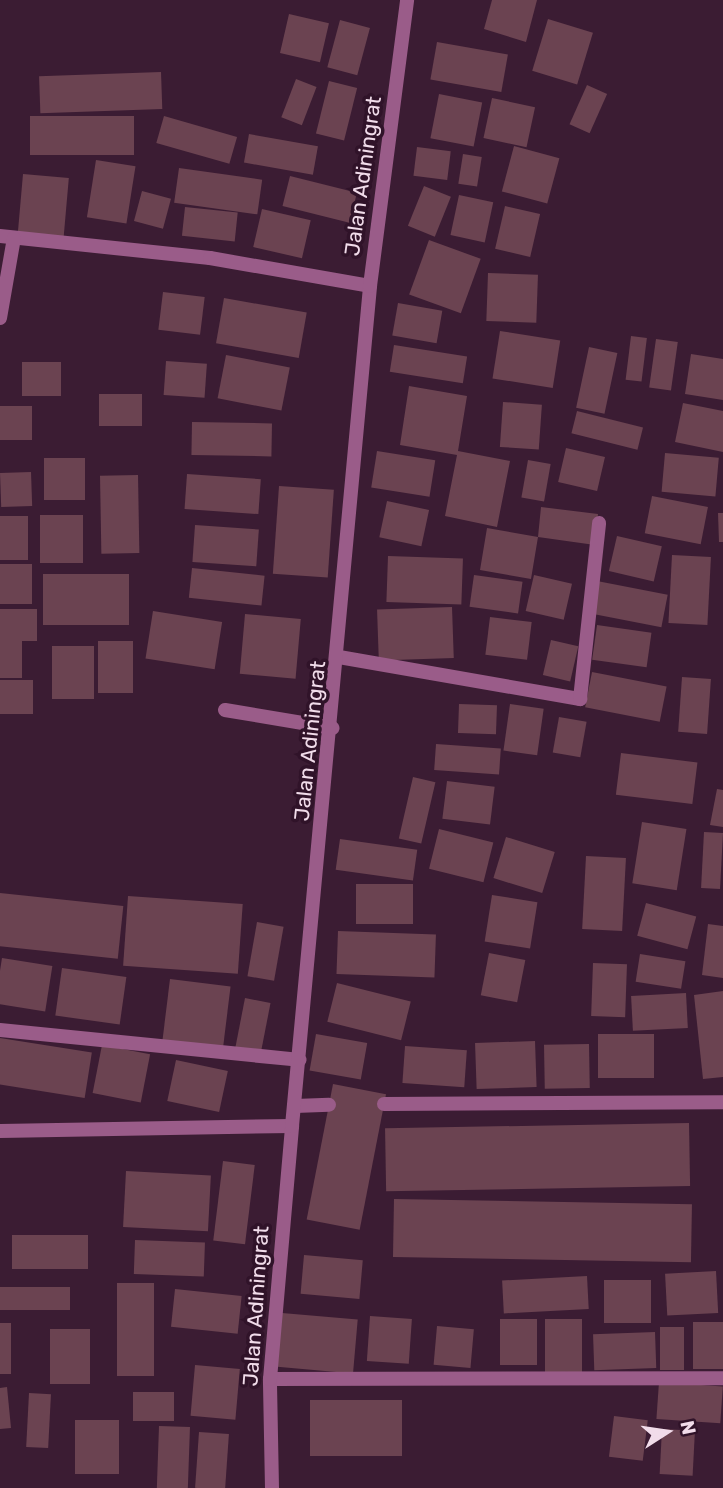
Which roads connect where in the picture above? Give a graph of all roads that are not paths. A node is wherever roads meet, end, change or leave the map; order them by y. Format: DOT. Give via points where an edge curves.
graph roads {
  1 [pos="407,0"];
  2 [pos="7,237"];
  3 [pos="370,286"];
  4 [pos="0,318"];
  5 [pos="599,523"];
  6 [pos="339,657"];
  7 [pos="225,710"];
  8 [pos="332,728"];
  9 [pos="0,1030"];
  10 [pos="300,1060"];
  11 [pos="723,1102"];
  12 [pos="384,1104"];
  13 [pos="329,1105"];
  14 [pos="295,1106"];
  15 [pos="292,1126"];
  16 [pos="0,1131"];
  17 [pos="723,1378"];
  18 [pos="270,1379"];
  19 [pos="272,1488"];
  1 -- 3 [label="street, Jalan Adiningrat"];
  2 -- 3 [label="street" via="210,258"];
  2 -- 4 [label="street"];
  3 -- 6 [label="street, Jalan Adiningrat"];
  5 -- 6 [label="street" via="580,699"];
  6 -- 8 [label="street, Jalan Adiningrat"];
  7 -- 8 [label="street"];
  8 -- 10 [label="street, Jalan Adiningrat"];
  9 -- 10 [label="street"];
  10 -- 14 [label="street, Jalan Adiningrat"];
  11 -- 12 [label="street"];
  13 -- 14 [label="street"];
  14 -- 15 [label="street, Jalan Adiningrat"];
  15 -- 16 [label="street"];
  15 -- 18 [label="street, Jalan Adiningrat"];
  17 -- 18 [label="street"];
  18 -- 19 [label="street, Jalan Adiningrat"];
}
